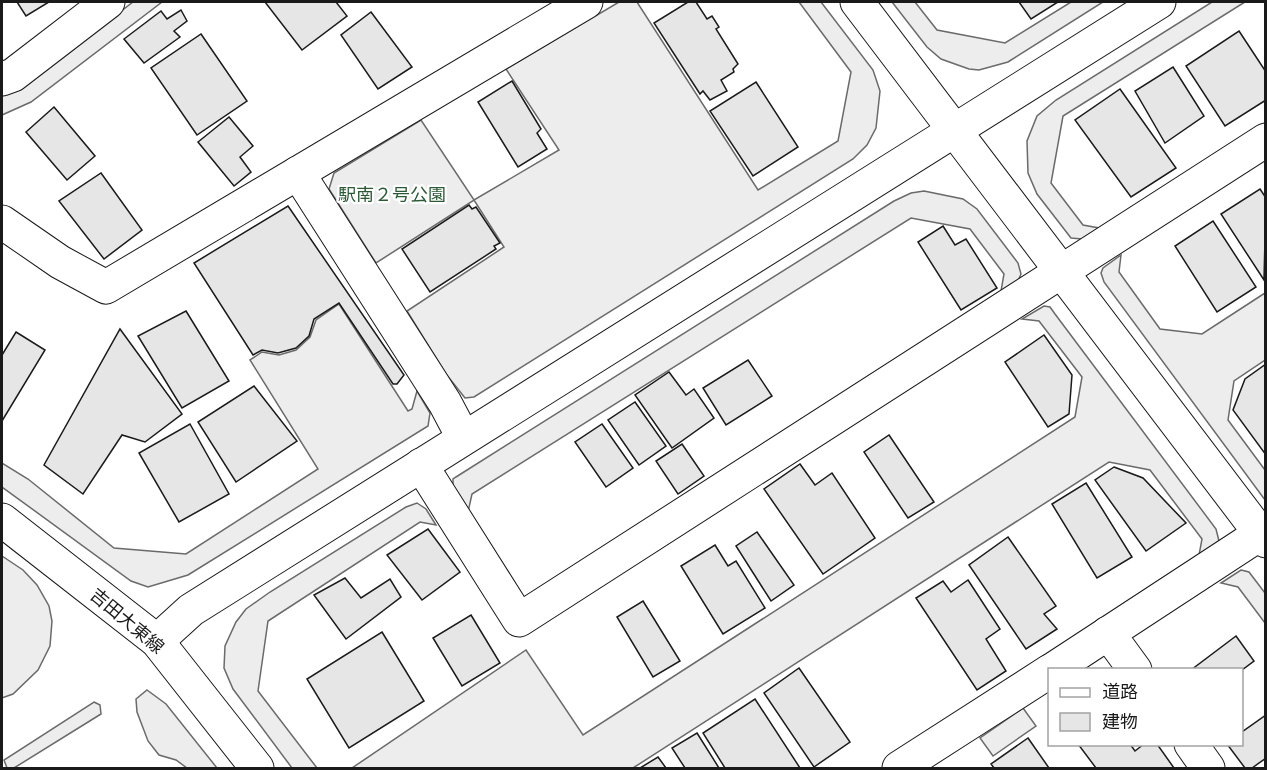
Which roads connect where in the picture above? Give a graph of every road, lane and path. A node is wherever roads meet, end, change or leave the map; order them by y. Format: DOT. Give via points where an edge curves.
graph roads {
  1 [pos="108,2"];
  2 [pos="586,2"];
  3 [pos="857,2"];
  4 [pos="1159,2"];
  5 [pos="2,79"];
  6 [pos="953,129"];
  7 [pos="1266,140"];
  8 [pos="298,173"];
  9 [pos="2,222"];
  10 [pos="1060,272"];
  11 [pos="463,437"];
  12 [pos="421,465"];
  13 [pos="2,520"];
  14 [pos="1264,535"];
  15 [pos="1108,633"];
  16 [pos="157,641"];
  17 [pos="1054,668"];
  18 [pos="1134,668"];
  19 [pos="1048,672"];
  20 [pos="1192,746"];
  21 [pos="257,768"];
  22 [pos="899,768"];
  23 [pos="1208,768"];
  1 -- 5 [label="street" via="13,75"];
  2 -- 8 [label="street"];
  3 -- 6 [label="street"];
  4 -- 6 [label="street"];
  6 -- 10 [label="street"];
  6 -- 11 [label="street"];
  7 -- 10 [label="street"];
  8 -- 9 [label="street" via="106,287 60,262"];
  8 -- 11 [label="street"];
  10 -- 12 [label="street" via="519,620"];
  10 -- 14 [label="street"];
  11 -- 12 [label="street"];
  12 -- 16 [label="street" via="191,610"];
  13 -- 16 [label="street, 吉田大東線"];
  14 -- 15 [label="street"];
  15 -- 17 [label="street"];
  15 -- 18 [label="street"];
  16 -- 21 [label="street, 吉田大東線"];
  19 -- 22 [label="street"];
  20 -- 23 [label="street"];
}
